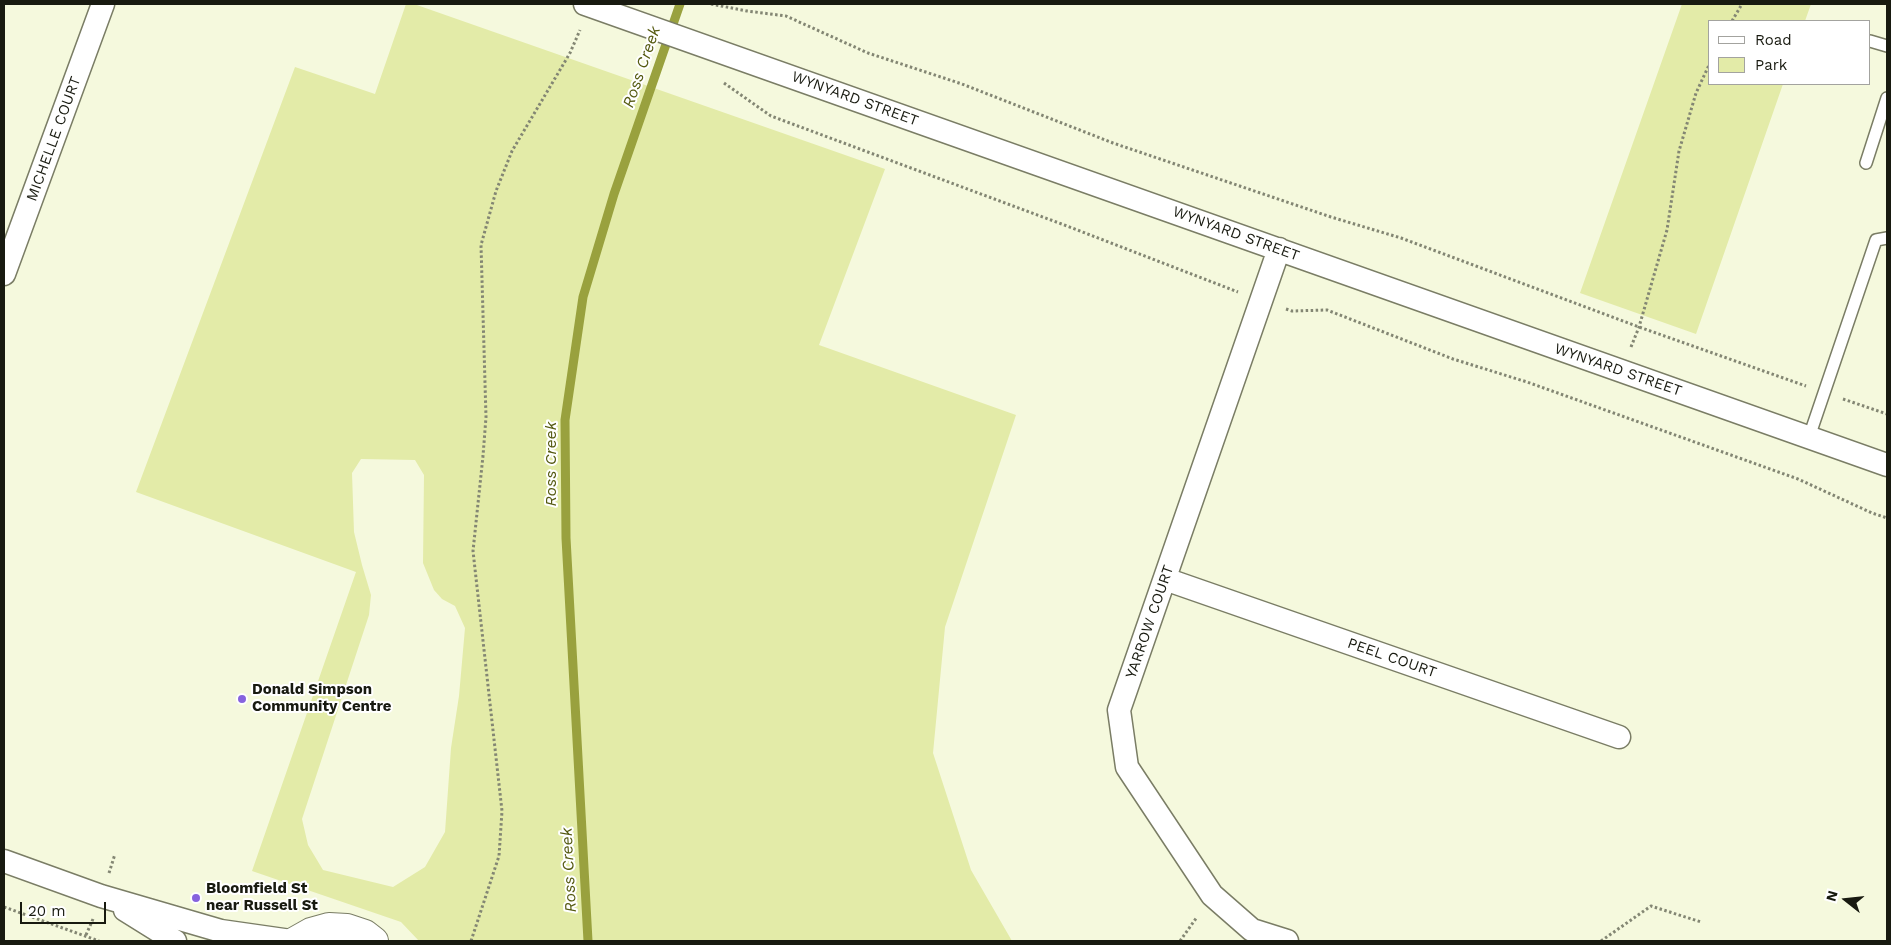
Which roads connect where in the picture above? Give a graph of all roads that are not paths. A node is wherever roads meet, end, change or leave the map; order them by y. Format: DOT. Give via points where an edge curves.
graph roads {
  1 [pos="104,4"];
  2 [pos="595,7"];
  3 [pos="1871,42"];
  4 [pos="1887,46"];
  5 [pos="1887,98"];
  6 [pos="1866,162"];
  7 [pos="1887,238"];
  8 [pos="1279,250"];
  9 [pos="4,274"];
  10 [pos="1809,437"];
  11 [pos="1887,465"];
  12 [pos="1165,579"];
  13 [pos="1619,737"];
  14 [pos="4,861"];
  15 [pos="101,896"];
  16 [pos="175,941"];
  17 [pos="291,941"];
  18 [pos="295,941"];
  19 [pos="374,941"];
  20 [pos="1287,941"];
  1 -- 9 [label="street, MICHELLE COURT"];
  2 -- 8 [label="street, WYNYARD STREET"];
  3 -- 4 [label="lane"];
  5 -- 6 [label="lane"];
  7 -- 10 [label="lane" via="1876,240"];
  8 -- 10 [label="street, WYNYARD STREET"];
  8 -- 12 [label="street, YARROW COURT"];
  10 -- 11 [label="street, WYNYARD STREET"];
  12 -- 13 [label="street, PEEL COURT"];
  12 -- 20 [label="street, YARROW COURT" via="1119,710 1127,767 1212,896 1252,930"];
  14 -- 15 [label="street"];
  15 -- 16 [label="street"];
  15 -- 17 [label="street" via="221,931"];
  18 -- 19 [label="highway" via="329,927 348,928"];
}
